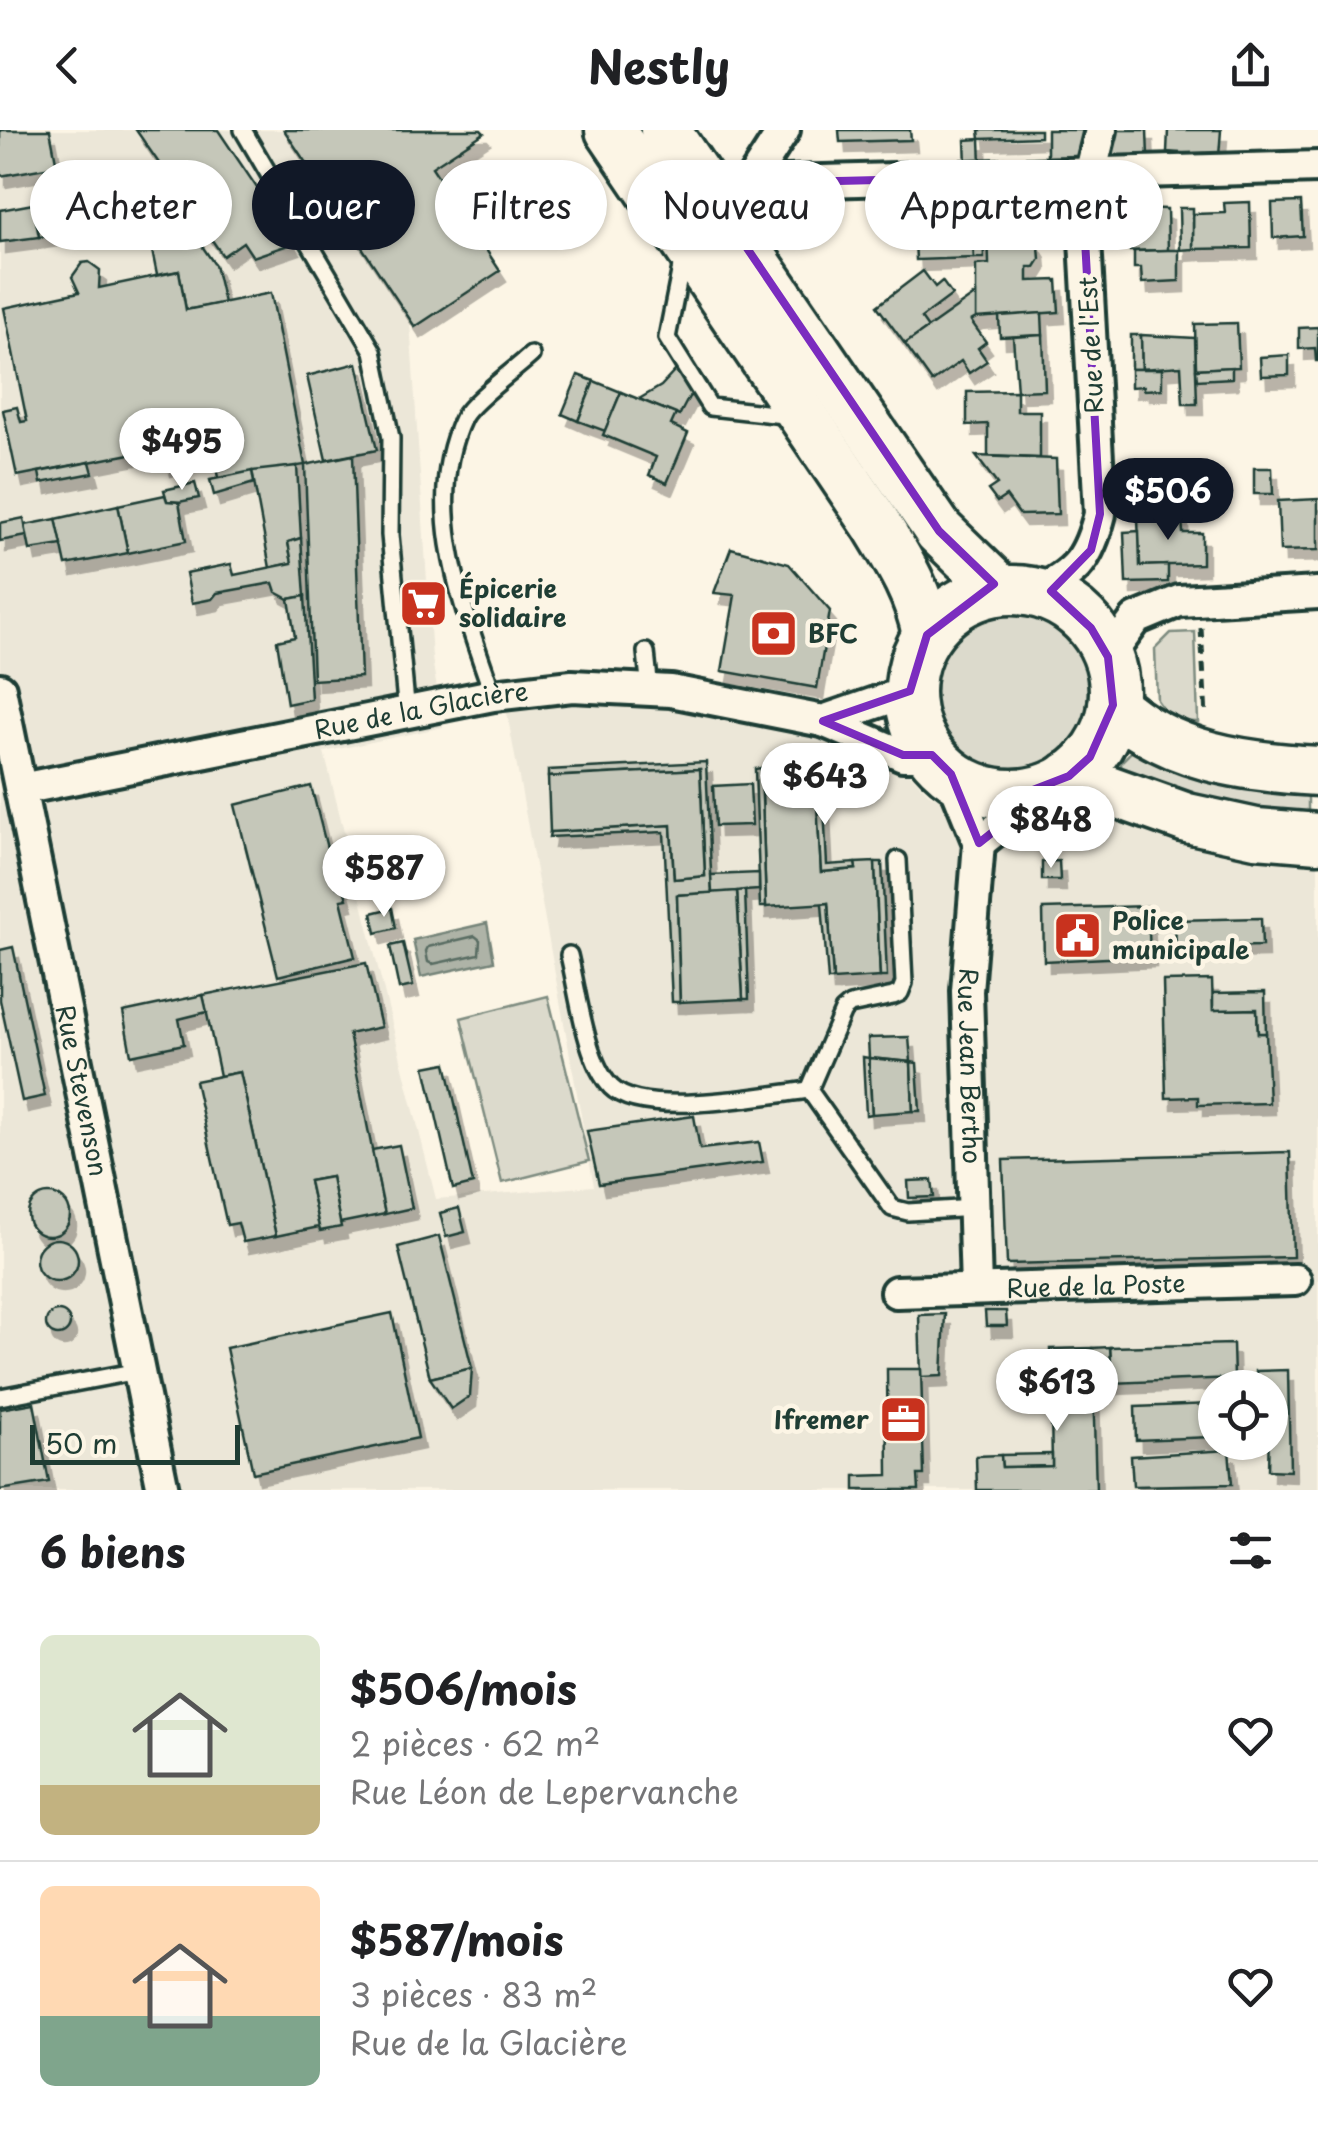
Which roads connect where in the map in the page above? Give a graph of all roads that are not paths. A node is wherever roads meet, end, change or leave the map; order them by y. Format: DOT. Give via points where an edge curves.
graph roads {
  1 [pos="243,130"];
  2 [pos="610,130"];
  3 [pos="665,130"];
  4 [pos="784,130"];
  5 [pos="792,130"];
  6 [pos="1101,130"];
  7 [pos="631,160"];
  8 [pos="697,160"];
  9 [pos="761,160"];
  10 [pos="795,160"];
  11 [pos="1094,160"];
  12 [pos="1318,167"];
  13 [pos="1163,172"];
  14 [pos="684,250"];
  15 [pos="692,250"];
  16 [pos="768,250"];
  17 [pos="1086,250"];
  18 [pos="531,355"];
  19 [pos="806,418"];
  20 [pos="1018,591"];
  21 [pos="1318,593"];
  22 [pos="927,635"];
  23 [pos="646,652"];
  24 [pos="1108,656"];
  25 [pos="0,689"];
  26 [pos="650,690"];
  27 [pos="910,692"];
  28 [pos="493,694"];
  29 [pos="1113,705"];
  30 [pos="407,714"];
  31 [pos="823,721"];
  32 [pos="942,765"];
  33 [pos="1318,771"];
  34 [pos="1069,776"];
  35 [pos="21,789"];
  36 [pos="1026,794"];
  37 [pos="1318,838"];
  38 [pos="979,843"];
  39 [pos="898,860"];
  40 [pos="569,954"];
  41 [pos="809,1090"];
  42 [pos="975,1208"];
  43 [pos="1294,1280"];
  44 [pos="976,1289"];
  45 [pos="896,1292"];
  46 [pos="138,1371"];
  47 [pos="0,1397"];
  48 [pos="162,1490"];
  1 -- 30 [label="lane" via="372,351 391,438 390,534"];
  2 -- 7 [label="main road"];
  3 -- 8 [label="main road"];
  4 -- 9 [label="street"];
  5 -- 10 [label="street"];
  6 -- 11 [label="street, Rue de l'Est"];
  12 -- 13 [label="street"];
  14 -- 19 [label="lane" via="667,338 710,407"];
  15 -- 19 [label="main road"];
  16 -- 20 [label="main road" via="939,531"];
  17 -- 20 [label="street, Rue de l'Est" via="1100,514 1091,550 1062,580"];
  18 -- 28 [label="lane" via="464,414 449,463 445,522"];
  19 -- 22 [label="main road" via="908,577"];
  20 -- 22 [label="main road" via="972,598"];
  20 -- 24 [label="main road" via="1067,606"];
  21 -- 24 [label="street" via="1178,600 1136,618"];
  22 -- 27 [label="main road"];
  23 -- 26 [label="lane"];
  24 -- 29 [label="main road"];
  25 -- 35 [label="street, Rue Stevenson"];
  26 -- 28 [label="street, Rue de la Glacière" via="572,686"];
  26 -- 31 [label="street, Rue de la Glacière"];
  27 -- 31 [label="street, Rue de la Glacière"];
  27 -- 32 [label="main road" via="920,736"];
  28 -- 30 [label="street, Rue de la Glacière"];
  29 -- 33 [label="main road" via="1178,747 1254,768"];
  29 -- 34 [label="main road" via="1105,733"];
  30 -- 35 [label="street, Rue de la Glacière"];
  31 -- 32 [label="street, Rue de la Glacière"];
  32 -- 36 [label="main road" via="986,790"];
  32 -- 38 [label="street, Rue Jean Bertho"];
  34 -- 36 [label="main road"];
  34 -- 37 [label="main road" via="1187,818"];
  35 -- 46 [label="street, Rue Stevenson"];
  36 -- 38 [label="street" via="1013,816"];
  38 -- 42 [label="street, Rue Jean Bertho" via="967,990"];
  39 -- 41 [label="lane" via="900,994 843,1011"];
  40 -- 41 [label="lane" via="602,1074 631,1100 692,1104"];
  41 -- 42 [label="lane" via="892,1208"];
  42 -- 44 [label="street, Rue Jean Bertho"];
  43 -- 44 [label="street, Rue de la Poste"];
  44 -- 45 [label="street, Rue de la Poste"];
  46 -- 47 [label="lane"];
  46 -- 48 [label="street, Rue Stevenson"];
}
